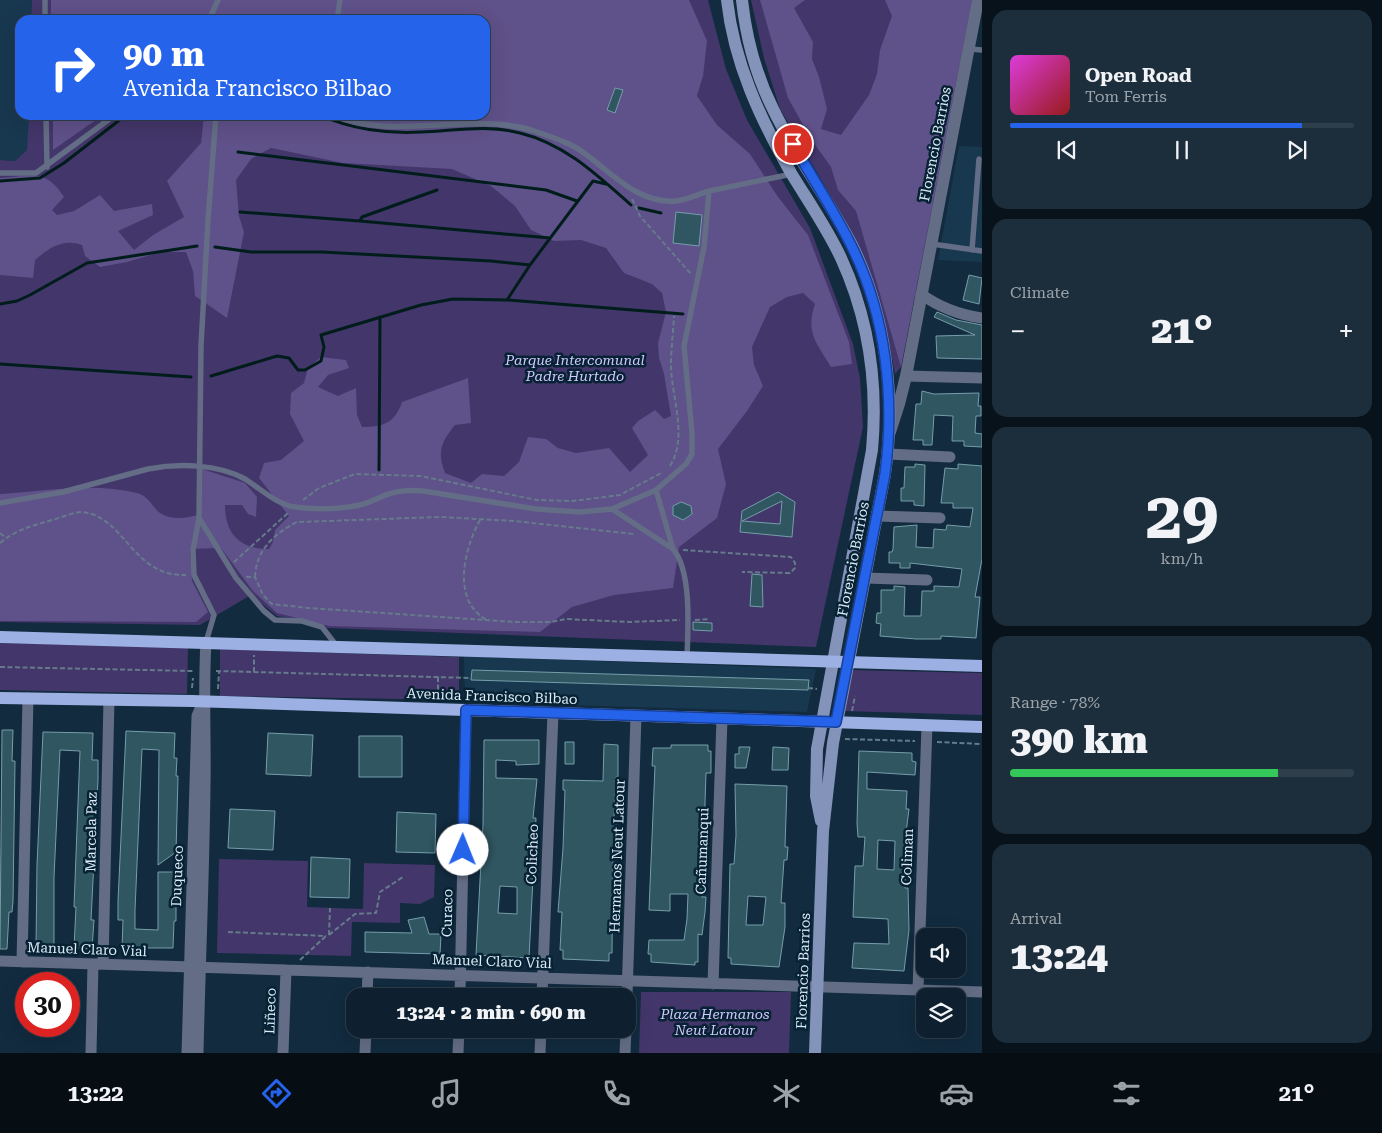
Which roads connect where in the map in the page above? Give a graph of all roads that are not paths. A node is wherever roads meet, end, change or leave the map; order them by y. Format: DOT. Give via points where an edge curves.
graph roads {
  1 [pos="45,0"];
  2 [pos="218,0"];
  3 [pos="340,0"];
  4 [pos="727,0"];
  5 [pos="742,0"];
  6 [pos="978,0"];
  7 [pos="45,15"];
  8 [pos="211,15"];
  9 [pos="338,15"];
  10 [pos="968,49"];
  11 [pos="982,50"];
  12 [pos="46,120"];
  13 [pos="108,120"];
  14 [pos="216,120"];
  15 [pos="352,120"];
  16 [pos="979,159"];
  17 [pos="46,168"];
  18 [pos="0,173"];
  19 [pos="792,174"];
  20 [pos="709,191"];
  21 [pos="931,243"];
  22 [pos="972,250"];
  23 [pos="982,251"];
  24 [pos="921,294"];
  25 [pos="982,318"];
  26 [pos="906,376"];
  27 [pos="982,378"];
  28 [pos="890,432"];
  29 [pos="888,454"];
  30 [pos="950,458"];
  31 [pos="199,467"];
  32 [pos="656,490"];
  33 [pos="0,503"];
  34 [pos="612,509"];
  35 [pos="877,516"];
  36 [pos="199,518"];
  37 [pos="940,518"];
  38 [pos="673,549"];
  39 [pos="865,578"];
  40 [pos="927,580"];
  41 [pos="0,637"];
  42 [pos="206,642"];
  43 [pos="336,645"];
  44 [pos="687,657"];
  45 [pos="832,661"];
  46 [pos="848,661"];
  47 [pos="982,666"];
  48 [pos="0,698"];
  49 [pos="28,698"];
  50 [pos="109,700"];
  51 [pos="203,702"];
  52 [pos="466,710"];
  53 [pos="553,713"];
  54 [pos="636,716"];
  55 [pos="722,719"];
  56 [pos="820,722"];
  57 [pos="836,722"];
  58 [pos="927,725"];
  59 [pos="982,727"];
  60 [pos="823,831"];
  61 [pos="0,961"];
  62 [pos="22,962"];
  63 [pos="98,964"];
  64 [pos="195,967"];
  65 [pos="286,970"];
  66 [pos="368,972"];
  67 [pos="461,975"];
  68 [pos="543,978"];
  69 [pos="628,982"];
  70 [pos="713,984"];
  71 [pos="817,987"];
  72 [pos="367,988"];
  73 [pos="460,988"];
  74 [pos="542,988"];
  75 [pos="628,988"];
  76 [pos="918,988"];
  77 [pos="916,990"];
  78 [pos="966,992"];
  79 [pos="982,992"];
  80 [pos="366,1038"];
  81 [pos="459,1038"];
  82 [pos="541,1038"];
  83 [pos="626,1038"];
  84 [pos="91,1053"];
  85 [pos="187,1053"];
  86 [pos="198,1053"];
  87 [pos="283,1053"];
  88 [pos="365,1053"];
  89 [pos="458,1053"];
  90 [pos="540,1053"];
  91 [pos="625,1053"];
  92 [pos="815,1053"];
  1 -- 7 [label="lane"];
  2 -- 8 [label="lane"];
  3 -- 9 [label="lane"];
  4 -- 19 [label="main road, Florencio Barrios" via="746,80"];
  5 -- 28 [label="main road" via="751,49 770,102 846,234 865,276 886,364"];
  6 -- 10 [label="street, Florencio Barrios"];
  10 -- 11 [label="lane"];
  10 -- 21 [label="street, Florencio Barrios"];
  12 -- 17 [label="lane"];
  13 -- 17 [label="lane"];
  14 -- 31 [label="lane" via="205,278"];
  15 -- 20 [label="lane" via="386,126 491,123 514,126 559,140 583,152 648,198 676,201"];
  16 -- 22 [label="lane"];
  17 -- 18 [label="lane" via="36,173"];
  19 -- 20 [label="lane"];
  19 -- 45 [label="main road, Florencio Barrios" via="841,259 862,316 875,398 869,466"];
  20 -- 32 [label="lane" via="704,247 684,346 692,454 686,464"];
  21 -- 22 [label="lane"];
  21 -- 24 [label="street, Florencio Barrios"];
  22 -- 23 [label="lane"];
  24 -- 25 [label="street" via="944,308"];
  24 -- 26 [label="street, Florencio Barrios"];
  26 -- 27 [label="street"];
  26 -- 28 [label="street, Florencio Barrios"];
  28 -- 29 [label="main road, Florencio Barrios"];
  29 -- 30 [label="street"];
  29 -- 35 [label="main road, Florencio Barrios"];
  31 -- 33 [label="lane" via="161,466 63,492"];
  31 -- 34 [label="lane" via="230,471 278,501 295,507 362,505 389,494 415,490 536,509 588,512"];
  31 -- 36 [label="lane"];
  32 -- 34 [label="lane"];
  32 -- 38 [label="lane"];
  34 -- 38 [label="lane"];
  35 -- 37 [label="street"];
  35 -- 39 [label="main road, Florencio Barrios"];
  36 -- 42 [label="lane" via="193,550 194,575 214,615"];
  36 -- 43 [label="lane" via="236,578 264,611 275,620 322,627"];
  38 -- 44 [label="lane" via="686,584"];
  39 -- 40 [label="street"];
  39 -- 46 [label="main road, Florencio Barrios"];
  41 -- 42 [label="main road"];
  42 -- 43 [label="main road"];
  42 -- 51 [label="street, Duqueco"];
  43 -- 44 [label="main road"];
  44 -- 45 [label="main road"];
  45 -- 46 [label="main road"];
  45 -- 56 [label="main road, Florencio Barrios"];
  46 -- 47 [label="main road"];
  46 -- 57 [label="main road, Florencio Barrios"];
  48 -- 49 [label="main road, Avenida Francisco Bilbao"];
  49 -- 50 [label="main road, Avenida Francisco Bilbao"];
  49 -- 62 [label="street"];
  50 -- 51 [label="main road, Avenida Francisco Bilbao"];
  50 -- 63 [label="street, Marcela Paz"];
  51 -- 52 [label="main road, Avenida Francisco Bilbao"];
  51 -- 64 [label="street, Duqueco" via="197,716"];
  52 -- 53 [label="main road, Avenida Francisco Bilbao"];
  52 -- 67 [label="street, Curaco"];
  53 -- 54 [label="main road, Avenida Francisco Bilbao"];
  53 -- 68 [label="street, Colicheo"];
  54 -- 55 [label="main road, Avenida Francisco Bilbao"];
  54 -- 69 [label="street, Hermanos Neut Latour"];
  55 -- 56 [label="main road, Avenida Francisco Bilbao"];
  55 -- 70 [label="street, Cañumanqui"];
  56 -- 57 [label="main road, Avenida Francisco Bilbao"];
  56 -- 60 [label="main road, Florencio Barrios" via="816,779"];
  57 -- 58 [label="main road, Avenida Francisco Bilbao"];
  57 -- 60 [label="main road, Florencio Barrios"];
  58 -- 59 [label="main road, Avenida Francisco Bilbao"];
  58 -- 76 [label="street, Coliman"];
  60 -- 71 [label="main road, Florencio Barrios"];
  61 -- 62 [label="street, Manuel Claro Vial"];
  62 -- 63 [label="street, Manuel Claro Vial"];
  63 -- 64 [label="street, Manuel Claro Vial"];
  63 -- 84 [label="street, Marcela Paz"];
  64 -- 65 [label="street, Manuel Claro Vial"];
  64 -- 85 [label="street, Duqueco"];
  64 -- 86 [label="street, Duqueco"];
  65 -- 66 [label="street, Manuel Claro Vial"];
  65 -- 87 [label="street, Liñeco"];
  66 -- 67 [label="street, Manuel Claro Vial"];
  66 -- 72 [label="street"];
  67 -- 68 [label="street, Manuel Claro Vial"];
  67 -- 73 [label="street, Curaco"];
  68 -- 69 [label="street, Manuel Claro Vial"];
  68 -- 74 [label="street, Colicheo"];
  69 -- 70 [label="street, Manuel Claro Vial"];
  69 -- 75 [label="street, Hermanos Neut Latour"];
  70 -- 71 [label="street, Manuel Claro Vial"];
  71 -- 77 [label="street, Manuel Claro Vial"];
  71 -- 92 [label="main road, Florencio Barrios"];
  78 -- 79 [label="street, Manuel Claro Vial"];
  80 -- 88 [label="street"];
  81 -- 89 [label="street"];
  82 -- 90 [label="street"];
  83 -- 91 [label="street"];
}
